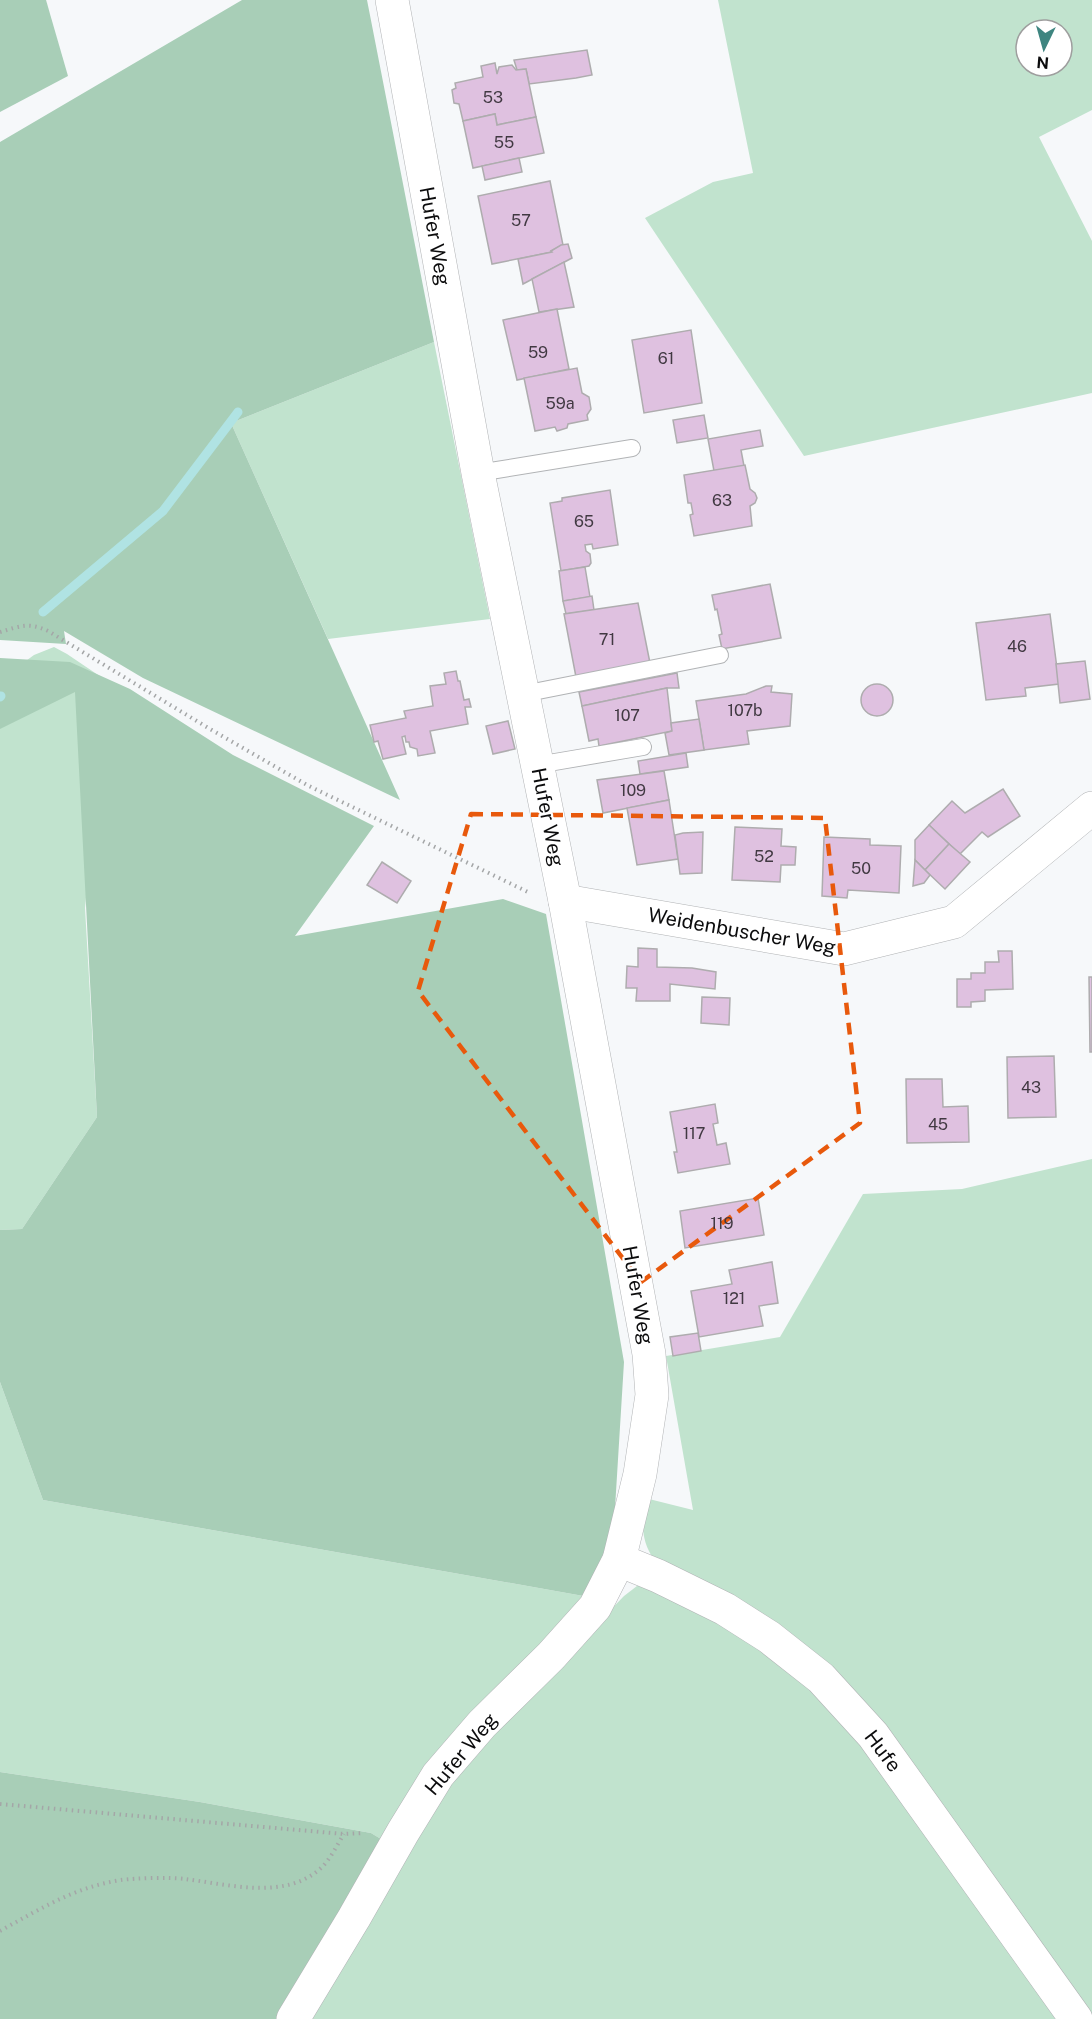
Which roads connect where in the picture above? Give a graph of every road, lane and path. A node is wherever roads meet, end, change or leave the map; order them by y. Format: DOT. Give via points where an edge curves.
graph roads {
  1 [pos="392,0"];
  2 [pos="632,448"];
  3 [pos="478,473"];
  4 [pos="0,632"];
  5 [pos="720,655"];
  6 [pos="523,694"];
  7 [pos="643,747"];
  8 [pos="537,765"];
  9 [pos="1092,808"];
  10 [pos="565,901"];
  11 [pos="619,1560"];
  12 [pos="0,1804"];
  13 [pos="402,1832"];
  14 [pos="344,1834"];
  15 [pos="0,1931"];
  16 [pos="293,2019"];
  17 [pos="1076,2019"];
  1 -- 3 [label="street, Hufer Weg"];
  2 -- 3 [label="lane"];
  3 -- 6 [label="street, Hufer Weg"];
  4 -- 10 [label="path" via="25,625 38,626 309,786 532,894"];
  5 -- 6 [label="lane"];
  6 -- 8 [label="street, Hufer Weg"];
  7 -- 8 [label="lane"];
  8 -- 10 [label="street, Hufer Weg"];
  9 -- 10 [label="street, Weidenbuscher Weg" via="954,922 844,949"];
  10 -- 11 [label="street, Hufer Weg" via="649,1354 652,1395 644,1452"];
  11 -- 13 [label="street, Hufer Weg" via="596,1607 438,1775"];
  11 -- 17 [label="street, Hufe" via="725,1609 821,1678 873,1735"];
  12 -- 14 [label="path"];
  13 -- 14 [label="path"];
  13 -- 16 [label="street, Hufer Weg"];
  14 -- 15 [label="path" via="322,1868 299,1882 272,1888 223,1886 182,1878 122,1880 86,1887 62,1897"];
}
